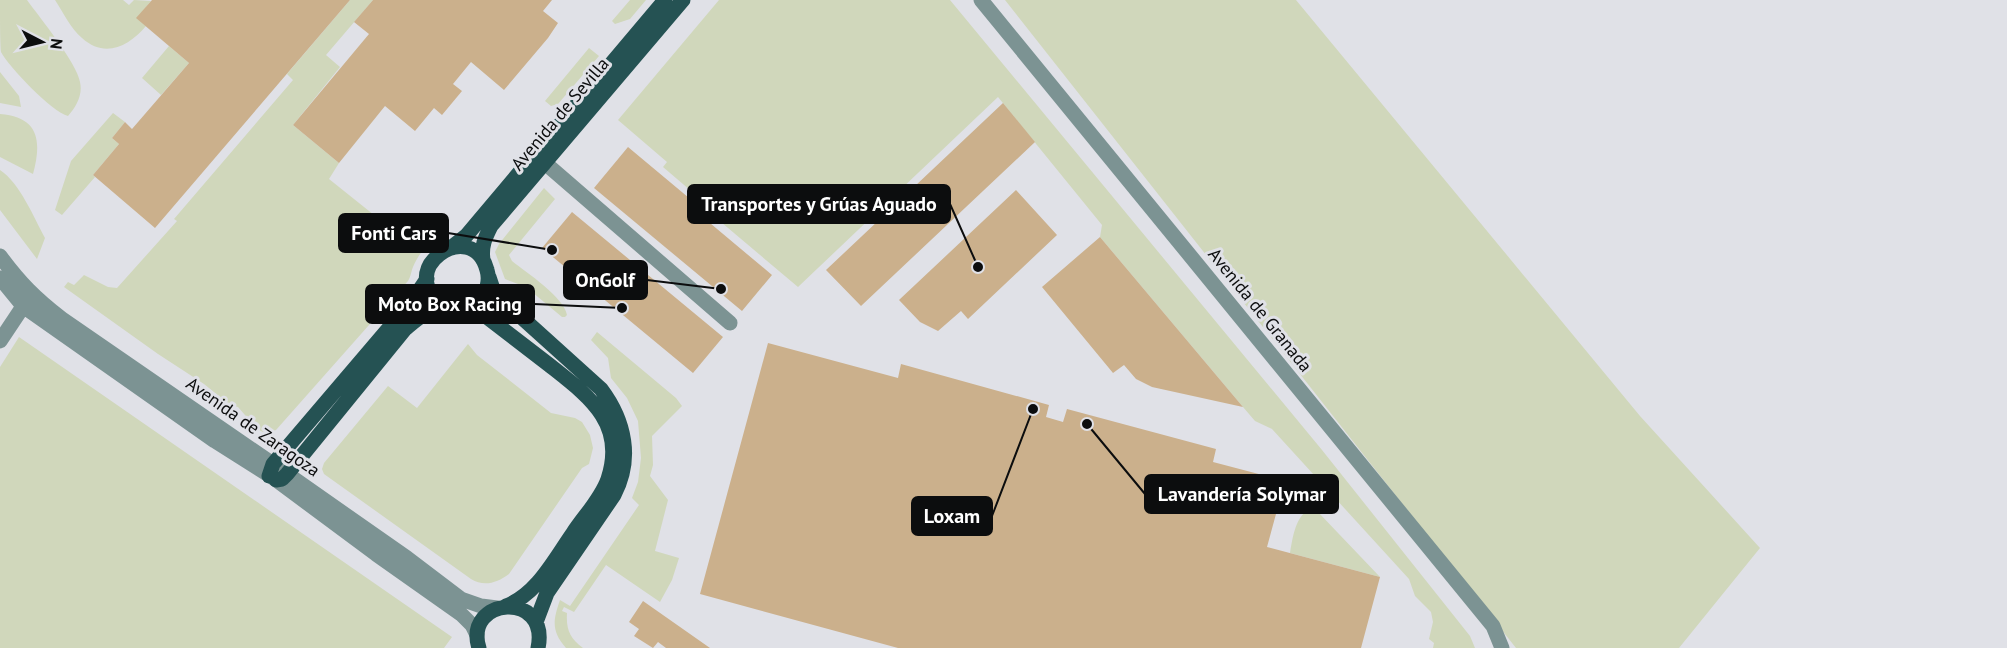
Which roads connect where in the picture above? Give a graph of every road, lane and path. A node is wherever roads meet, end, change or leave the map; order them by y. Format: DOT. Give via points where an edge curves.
graph roads {
  1 [pos="665,0"];
  2 [pos="683,0"];
  3 [pos="981,0"];
  4 [pos="544,163"];
  5 [pos="452,247"];
  6 [pos="0,256"];
  7 [pos="483,260"];
  8 [pos="489,277"];
  9 [pos="0,278"];
  10 [pos="427,279"];
  11 [pos="27,300"];
  12 [pos="446,307"];
  13 [pos="463,309"];
  14 [pos="730,323"];
  15 [pos="0,341"];
  16 [pos="276,474"];
  17 [pos="502,607"];
  18 [pos="536,622"];
  19 [pos="478,644"];
  20 [pos="541,645"];
  21 [pos="1502,648"];
  1 -- 5 [label="main road, Avenida de Sevilla" via="466,236"];
  2 -- 4 [label="main road, Avenida de Sevilla"];
  3 -- 21 [label="street, Avenida de Granada" via="1493,626"];
  4 -- 7 [label="main road, Avenida de Sevilla" via="491,225 483,240"];
  4 -- 14 [label="street"];
  5 -- 7 [label="main road" via="470,249"];
  5 -- 10 [label="main road" via="431,262"];
  6 -- 11 [label="street, Avenida de Zaragoza"];
  7 -- 8 [label="main road"];
  8 -- 13 [label="main road" via="479,301"];
  8 -- 18 [label="main road" via="499,297 601,389 612,404 624,438 620,482 547,593"];
  9 -- 11 [label="street, Avenida de Zaragoza"];
  10 -- 12 [label="main road" via="432,296"];
  10 -- 16 [label="main road"];
  11 -- 15 [label="street"];
  11 -- 16 [label="street, Avenida de Zaragoza" via="62,319"];
  12 -- 13 [label="main road"];
  12 -- 16 [label="main road" via="432,310 405,329"];
  13 -- 17 [label="main road" via="483,314 587,395 603,416 611,441 611,467 602,491 536,585 519,601"];
  16 -- 17 [label="street, Avenida de Zaragoza" via="407,558 461,599 481,606"];
  16 -- 19 [label="street, Avenida de Zaragoza" via="376,554 461,614 472,625"];
  17 -- 18 [label="main road" via="524,610"];
  17 -- 19 [label="main road" via="483,619"];
  18 -- 20 [label="main road"];
}
